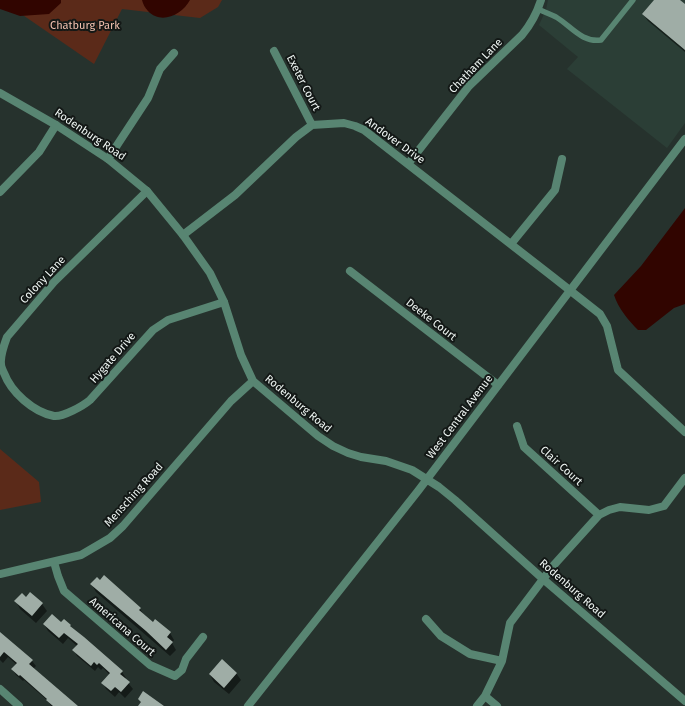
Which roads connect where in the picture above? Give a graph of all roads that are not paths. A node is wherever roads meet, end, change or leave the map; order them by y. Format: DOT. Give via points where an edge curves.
graph roads {
  1 [pos="541,0"];
  2 [pos="633,0"];
  3 [pos="538,9"];
  4 [pos="274,51"];
  5 [pos="174,53"];
  6 [pos="0,93"];
  7 [pos="56,124"];
  8 [pos="312,125"];
  9 [pos="685,139"];
  10 [pos="108,159"];
  11 [pos="562,159"];
  12 [pos="408,164"];
  13 [pos="147,191"];
  14 [pos="0,192"];
  15 [pos="183,235"];
  16 [pos="511,244"];
  17 [pos="350,271"];
  18 [pos="570,290"];
  19 [pos="224,302"];
  20 [pos="254,381"];
  21 [pos="498,385"];
  22 [pos="22,398"];
  23 [pos="517,426"];
  24 [pos="685,432"];
  25 [pos="685,478"];
  26 [pos="427,479"];
  27 [pos="599,515"];
  28 [pos="54,562"];
  29 [pos="0,574"];
  30 [pos="543,579"];
  31 [pos="426,619"];
  32 [pos="203,637"];
  33 [pos="502,661"];
  34 [pos="0,689"];
  35 [pos="485,696"];
  36 [pos="685,701"];
  37 [pos="19,706"];
  38 [pos="248,706"];
  39 [pos="477,706"];
  40 [pos="497,706"];
  1 -- 3 [label="street, Chatham Lane"];
  2 -- 3 [label="lane" via="601,40 595,41 579,35 555,17"];
  3 -- 12 [label="street, Chatham Lane" via="530,26 469,86"];
  4 -- 8 [label="street, Exeter Court"];
  5 -- 10 [label="street" via="160,69 148,98"];
  6 -- 7 [label="street, Rodenburg Road"];
  7 -- 10 [label="street, Rodenburg Road"];
  7 -- 14 [label="street" via="39,152"];
  8 -- 12 [label="street, Andover Drive" via="344,123 355,126"];
  8 -- 15 [label="street" via="235,195"];
  9 -- 18 [label="street, West Central Avenue"];
  10 -- 13 [label="street, Rodenburg Road"];
  11 -- 16 [label="street" via="556,190"];
  12 -- 16 [label="street, Andover Drive"];
  13 -- 15 [label="street, Rodenburg Road"];
  13 -- 22 [label="street, Colony Lane" via="54,282 7,337 0,365 8,382"];
  15 -- 19 [label="street, Rodenburg Road" via="210,273"];
  16 -- 18 [label="street, Andover Drive"];
  17 -- 21 [label="street, Deeke Court"];
  18 -- 21 [label="street, West Central Avenue"];
  18 -- 24 [label="street, Andover Drive" via="606,322 618,370"];
  19 -- 20 [label="street, Rodenburg Road" via="236,341"];
  19 -- 22 [label="street, Hygate Drive" via="168,320 153,330 80,409 55,416 35,408"];
  20 -- 26 [label="street, Rodenburg Road" via="333,446 355,455 393,463"];
  20 -- 28 [label="street, Mensching Road" via="231,401 110,538 81,555"];
  21 -- 26 [label="street, West Central Avenue"];
  23 -- 27 [label="street, Clair Court" via="524,447"];
  25 -- 27 [label="street" via="664,506 649,510 620,507"];
  26 -- 30 [label="street, Rodenburg Road" via="455,500"];
  26 -- 38 [label="street, West Central Avenue"];
  27 -- 30 [label="street"];
  28 -- 29 [label="street, Mensching Road"];
  28 -- 32 [label="street, Americana Court" via="64,591 154,668 175,676 182,670 186,659"];
  30 -- 33 [label="street" via="510,623"];
  30 -- 36 [label="street, Rodenburg Road"];
  31 -- 33 [label="street" via="441,636 470,654"];
  33 -- 35 [label="street"];
  34 -- 37 [label="street"];
  35 -- 39 [label="street"];
  35 -- 40 [label="street"];
}
